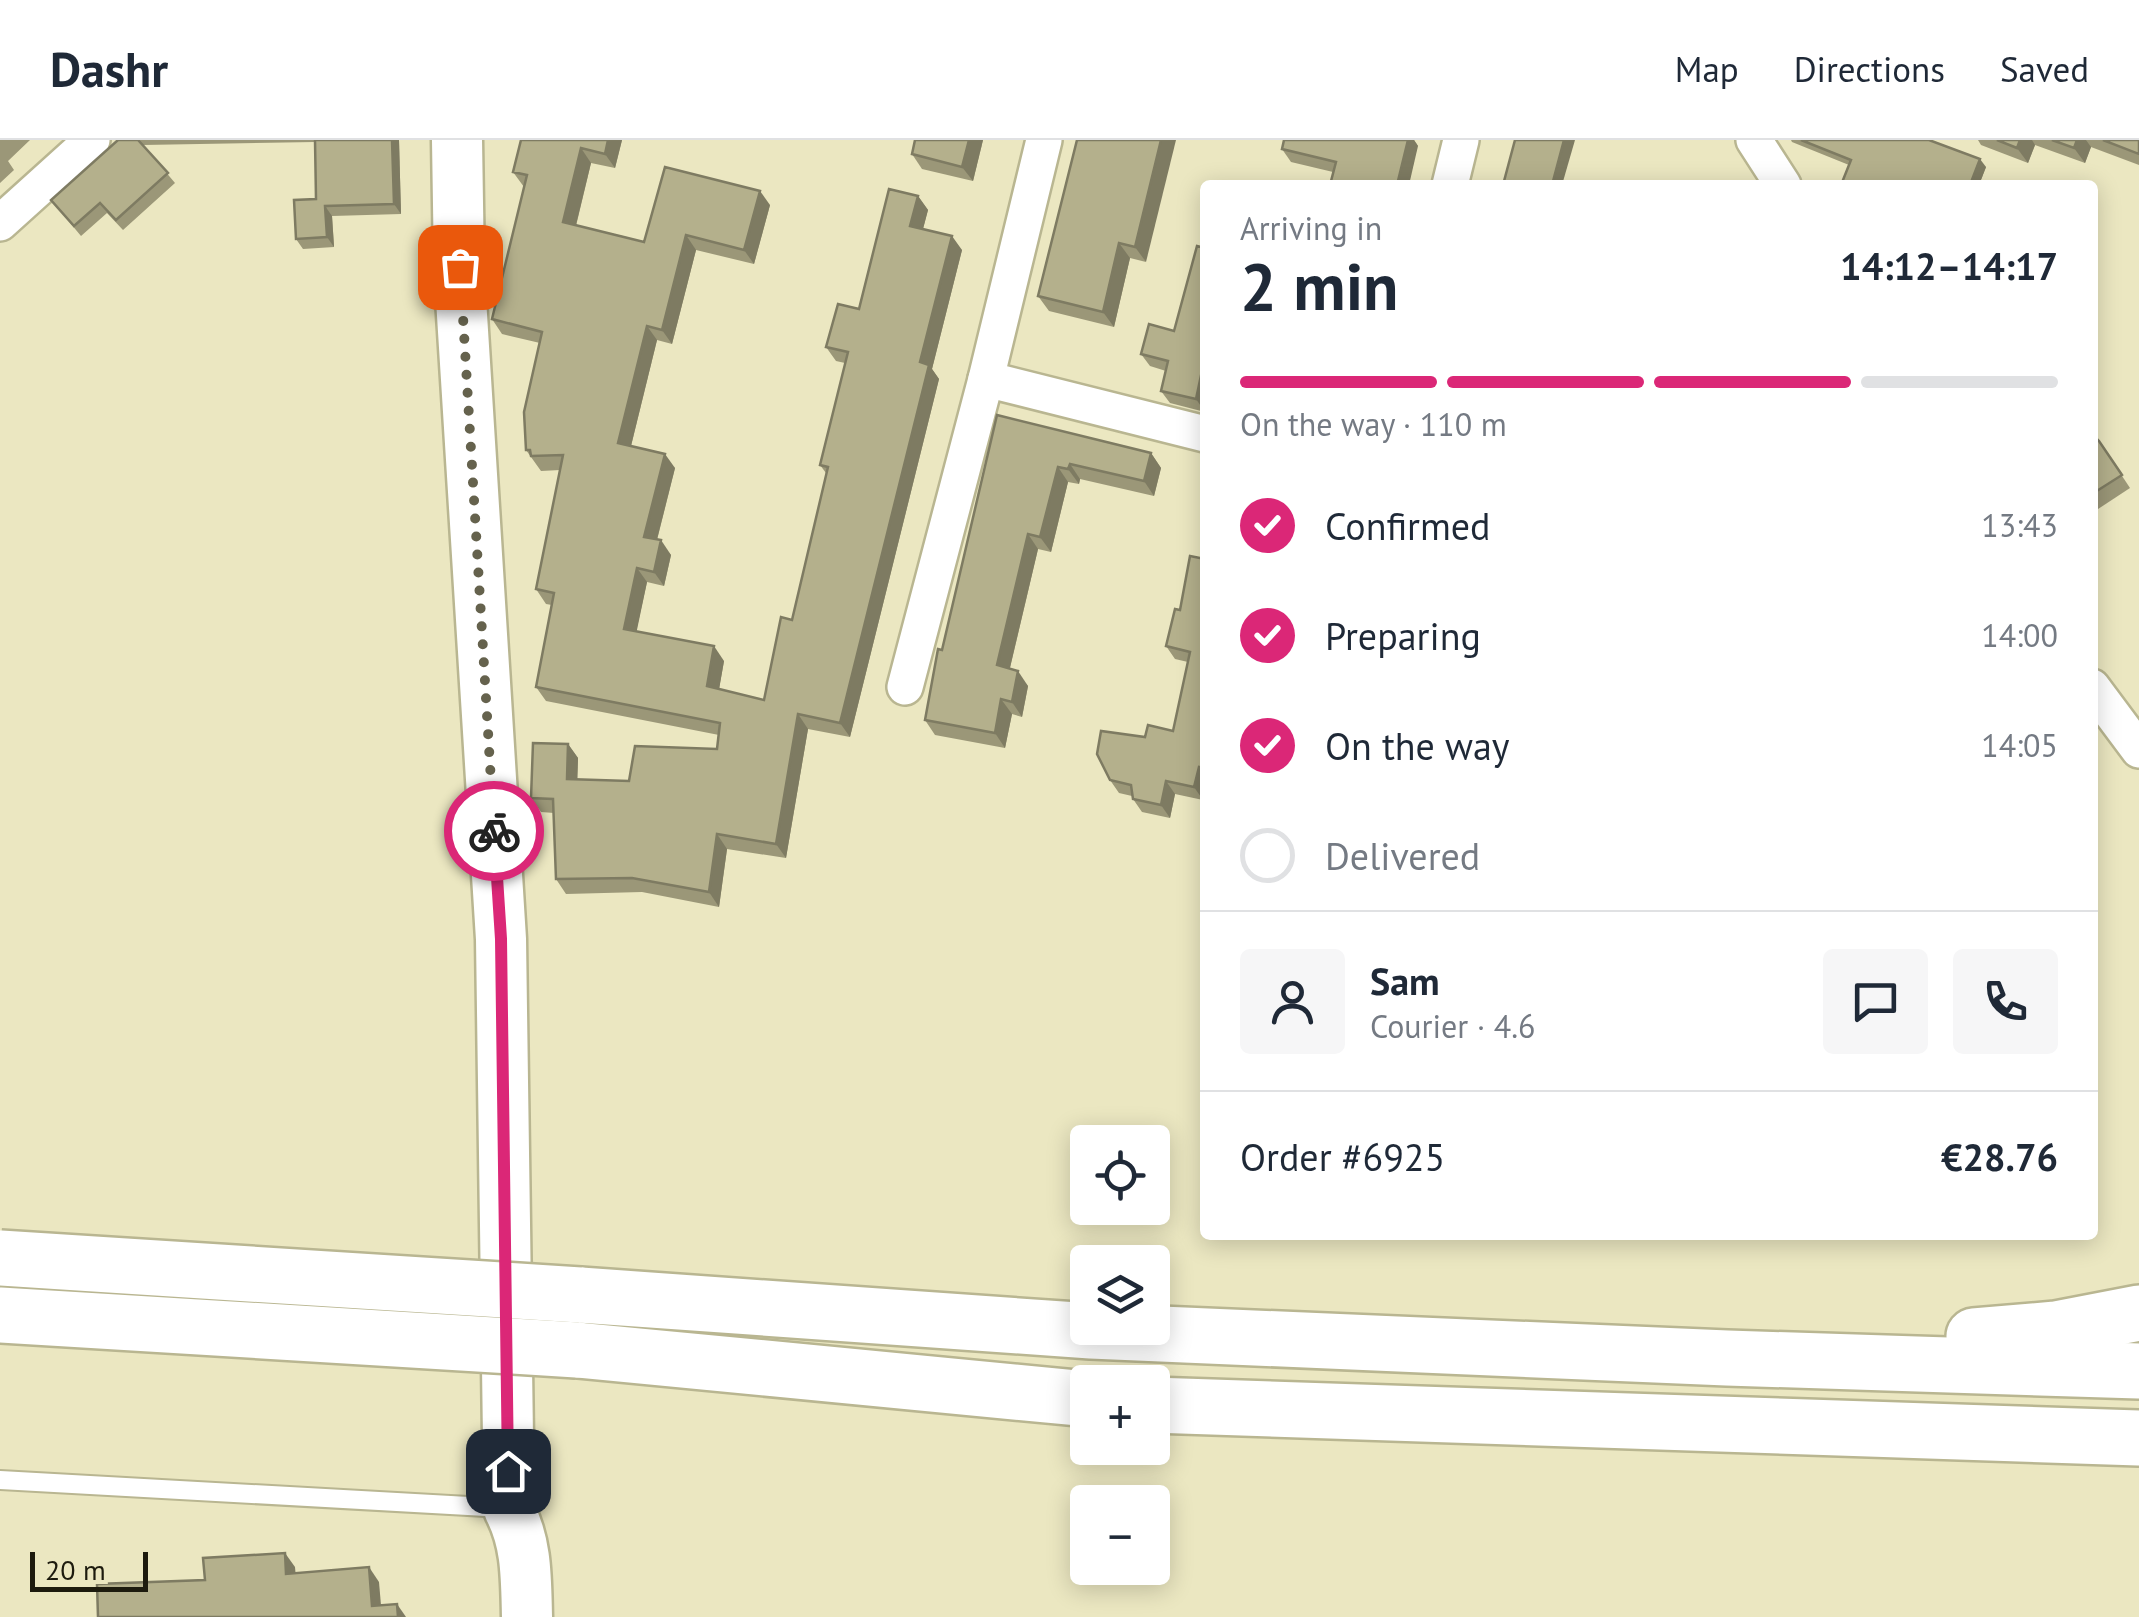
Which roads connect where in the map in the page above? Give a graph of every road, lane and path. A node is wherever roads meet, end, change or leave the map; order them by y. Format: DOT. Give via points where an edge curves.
graph roads {
  1 [pos="92,140"];
  2 [pos="457,140"];
  3 [pos="1044,140"];
  4 [pos="1461,140"];
  5 [pos="1754,140"];
  6 [pos="1451,180"];
  7 [pos="1780,180"];
  8 [pos="0,224"];
  9 [pos="986,379"];
  10 [pos="1200,433"];
  11 [pos="905,686"];
  12 [pos="2098,695"];
  13 [pos="2139,750"];
  14 [pos="0,1258"];
  15 [pos="2139,1313"];
  16 [pos="0,1314"];
  17 [pos="1726,1358"];
  18 [pos="2139,1371"];
  19 [pos="1070,1397"];
  20 [pos="1170,1406"];
  21 [pos="2139,1438"];
  22 [pos="0,1480"];
  23 [pos="509,1509"];
  24 [pos="527,1617"];
  1 -- 8 [label="street"];
  2 -- 23 [label="street" via="501,939"];
  3 -- 9 [label="street"];
  4 -- 6 [label="street"];
  5 -- 7 [label="street"];
  9 -- 10 [label="street"];
  9 -- 11 [label="street"];
  12 -- 13 [label="street"];
  14 -- 17 [label="highway, bridge" via="1091,1331"];
  15 -- 17 [label="highway" via="2056,1328"];
  16 -- 19 [label="highway, bridge" via="577,1350"];
  17 -- 18 [label="highway"];
  20 -- 21 [label="highway"];
  22 -- 23 [label="lane"];
  23 -- 24 [label="street" via="526,1564"];
}
